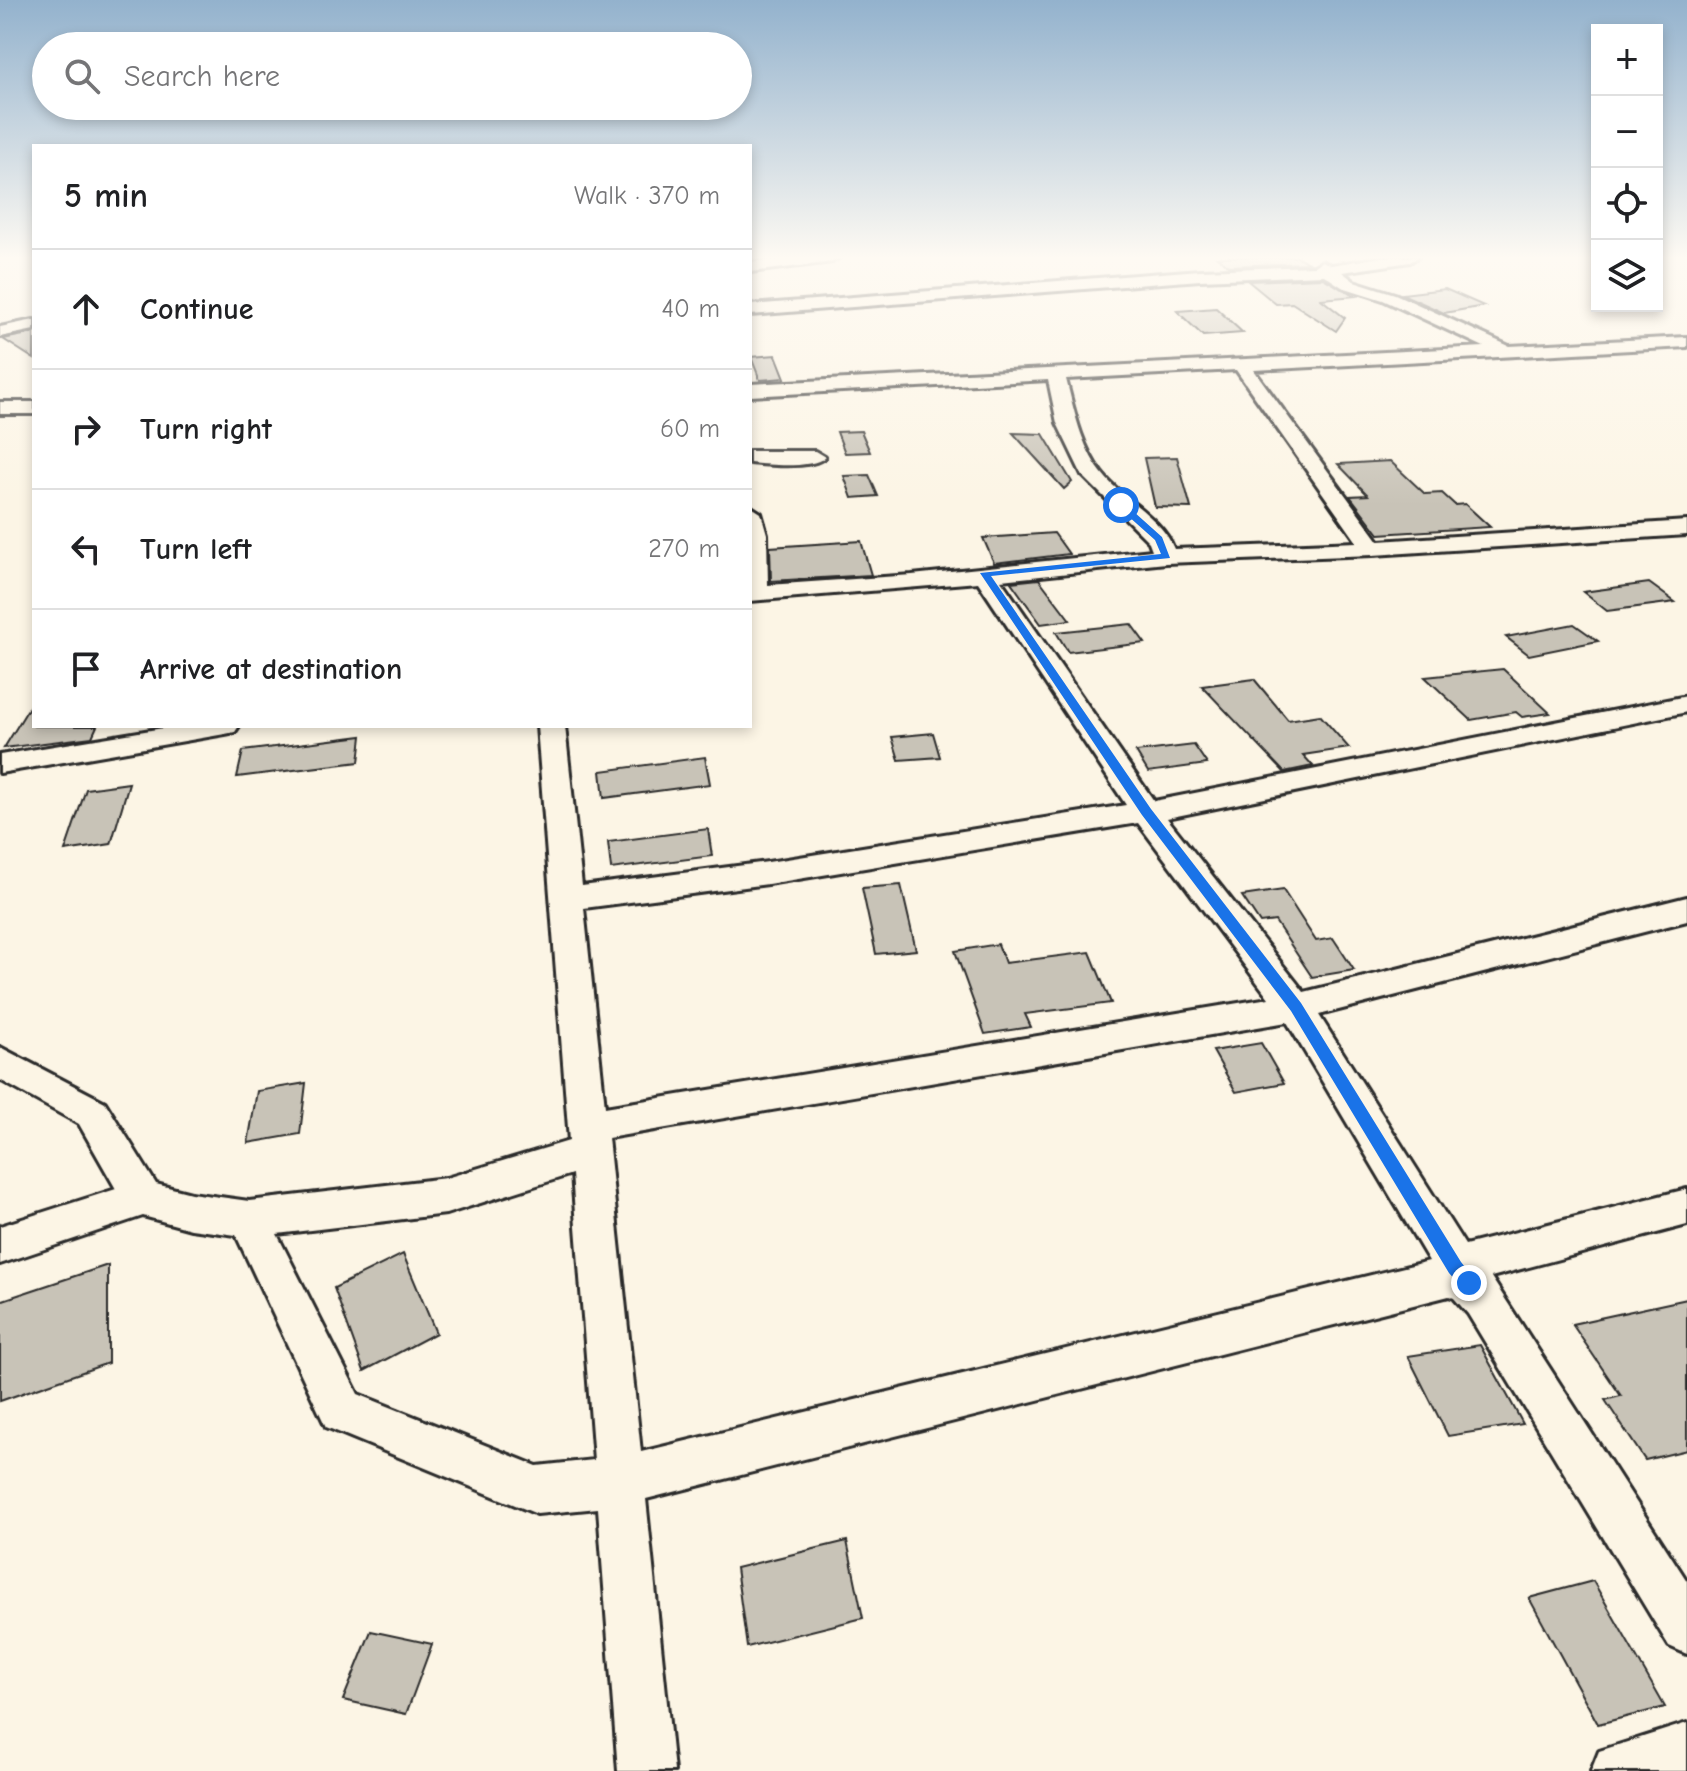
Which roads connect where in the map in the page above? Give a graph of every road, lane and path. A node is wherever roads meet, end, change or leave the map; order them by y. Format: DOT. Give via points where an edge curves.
graph roads {
  1 [pos="1480,340"];
  2 [pos="1687,342"];
  3 [pos="1507,352"];
  4 [pos="1240,363"];
  5 [pos="1056,375"];
  6 [pos="752,390"];
  7 [pos="0,408"];
  8 [pos="32,408"];
  9 [pos="752,457"];
  10 [pos="815,457"];
  11 [pos="752,520"];
  12 [pos="1687,528"];
  13 [pos="1373,548"];
  14 [pos="1166,556"];
  15 [pos="984,573"];
  16 [pos="753,594"];
  17 [pos="1687,704"];
  18 [pos="213,728"];
  19 [pos="551,728"];
  20 [pos="0,764"];
  21 [pos="1146,812"];
  22 [pos="566,899"];
  23 [pos="1687,909"];
  24 [pos="1296,1007"];
  25 [pos="0,1062"];
  26 [pos="588,1139"];
  27 [pos="143,1198"];
  28 [pos="1687,1207"];
  29 [pos="249,1219"];
  30 [pos="0,1245"];
  31 [pos="1462,1275"];
  32 [pos="618,1482"];
  33 [pos="1687,1628"];
  34 [pos="1687,1751"];
  35 [pos="646,1771"];
  36 [pos="1619,1771"];
  1 -- 3 [label="street"];
  2 -- 3 [label="street"];
  3 -- 4 [label="street"];
  4 -- 5 [label="street"];
  4 -- 13 [label="street"];
  5 -- 6 [label="street"];
  5 -- 14 [label="street" via="1067,423 1092,475 1159,539"];
  7 -- 8 [label="street"];
  9 -- 10 [label="street"];
  11 -- 16 [label="street"];
  12 -- 13 [label="street"];
  13 -- 14 [label="street"];
  14 -- 15 [label="street"];
  15 -- 16 [label="street"];
  15 -- 21 [label="street"];
  17 -- 21 [label="street"];
  18 -- 20 [label="street"];
  19 -- 22 [label="street"];
  21 -- 22 [label="street" via="768,873"];
  21 -- 24 [label="street"];
  22 -- 26 [label="street"];
  23 -- 24 [label="street"];
  24 -- 26 [label="street"];
  24 -- 31 [label="street"];
  25 -- 27 [label="street" via="92,1113"];
  26 -- 29 [label="street" via="446,1196"];
  26 -- 32 [label="street"];
  27 -- 29 [label="street"];
  27 -- 30 [label="street"];
  28 -- 31 [label="street"];
  29 -- 32 [label="street" via="342,1411 537,1490"];
  31 -- 32 [label="street"];
  31 -- 33 [label="street" via="1483,1300"];
  32 -- 35 [label="street"];
  34 -- 36 [label="street"];
}
